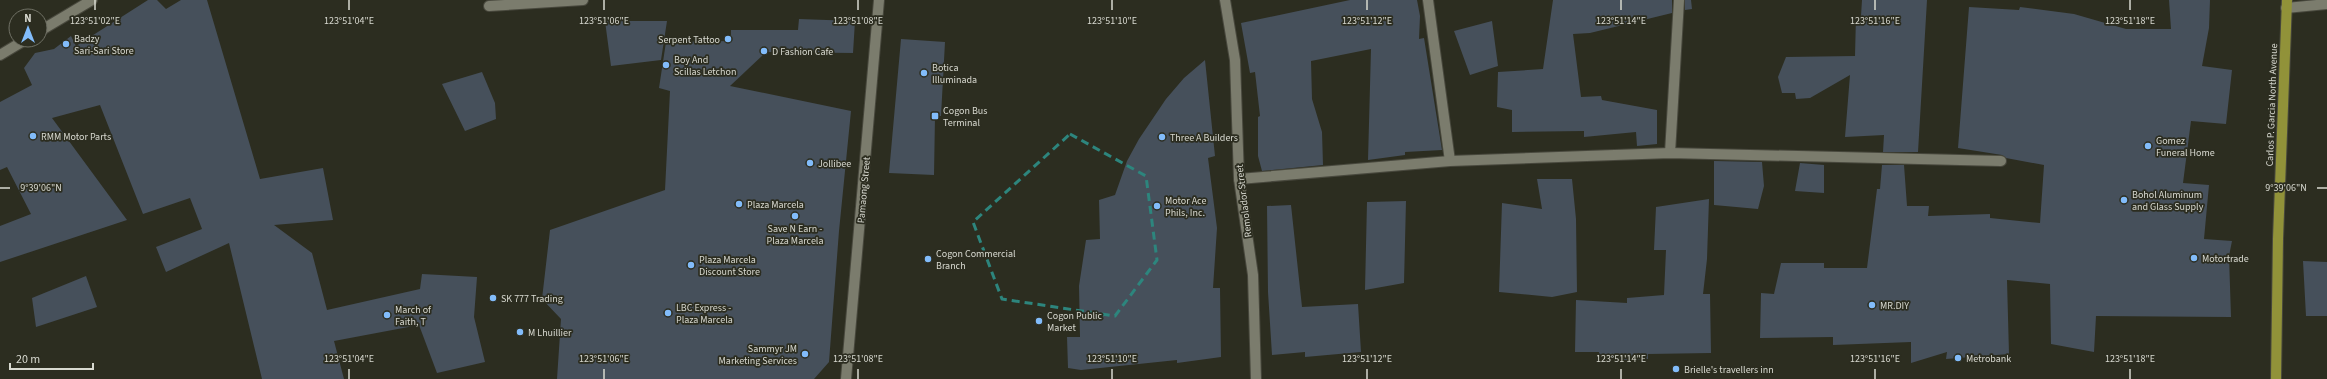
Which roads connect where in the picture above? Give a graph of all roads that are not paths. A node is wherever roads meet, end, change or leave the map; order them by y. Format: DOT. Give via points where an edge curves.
graph roads {
  1 [pos="90,0"];
  2 [pos="583,0"];
  3 [pos="879,0"];
  4 [pos="1225,0"];
  5 [pos="1428,0"];
  6 [pos="1679,0"];
  7 [pos="2287,4"];
  8 [pos="2327,4"];
  9 [pos="489,6"];
  10 [pos="48,26"];
  11 [pos="12,48"];
  12 [pos="0,55"];
  13 [pos="1670,153"];
  14 [pos="1450,161"];
  15 [pos="2001,161"];
  16 [pos="1239,180"];
  17 [pos="846,379"];
  18 [pos="1256,379"];
  19 [pos="2276,379"];
  1 -- 10 [label="street"];
  2 -- 9 [label="street"];
  3 -- 17 [label="street, Pamaong Street"];
  4 -- 16 [label="street, Remolador Street" via="1235,60"];
  5 -- 14 [label="street"];
  6 -- 13 [label="street"];
  7 -- 8 [label="street"];
  7 -- 19 [label="main road, Carlos P. Garcia North Avenue" via="2278,240"];
  11 -- 12 [label="street"];
  13 -- 14 [label="street"];
  13 -- 15 [label="street"];
  14 -- 16 [label="street"];
  16 -- 18 [label="street, Remolador Street" via="1253,276"];
}
